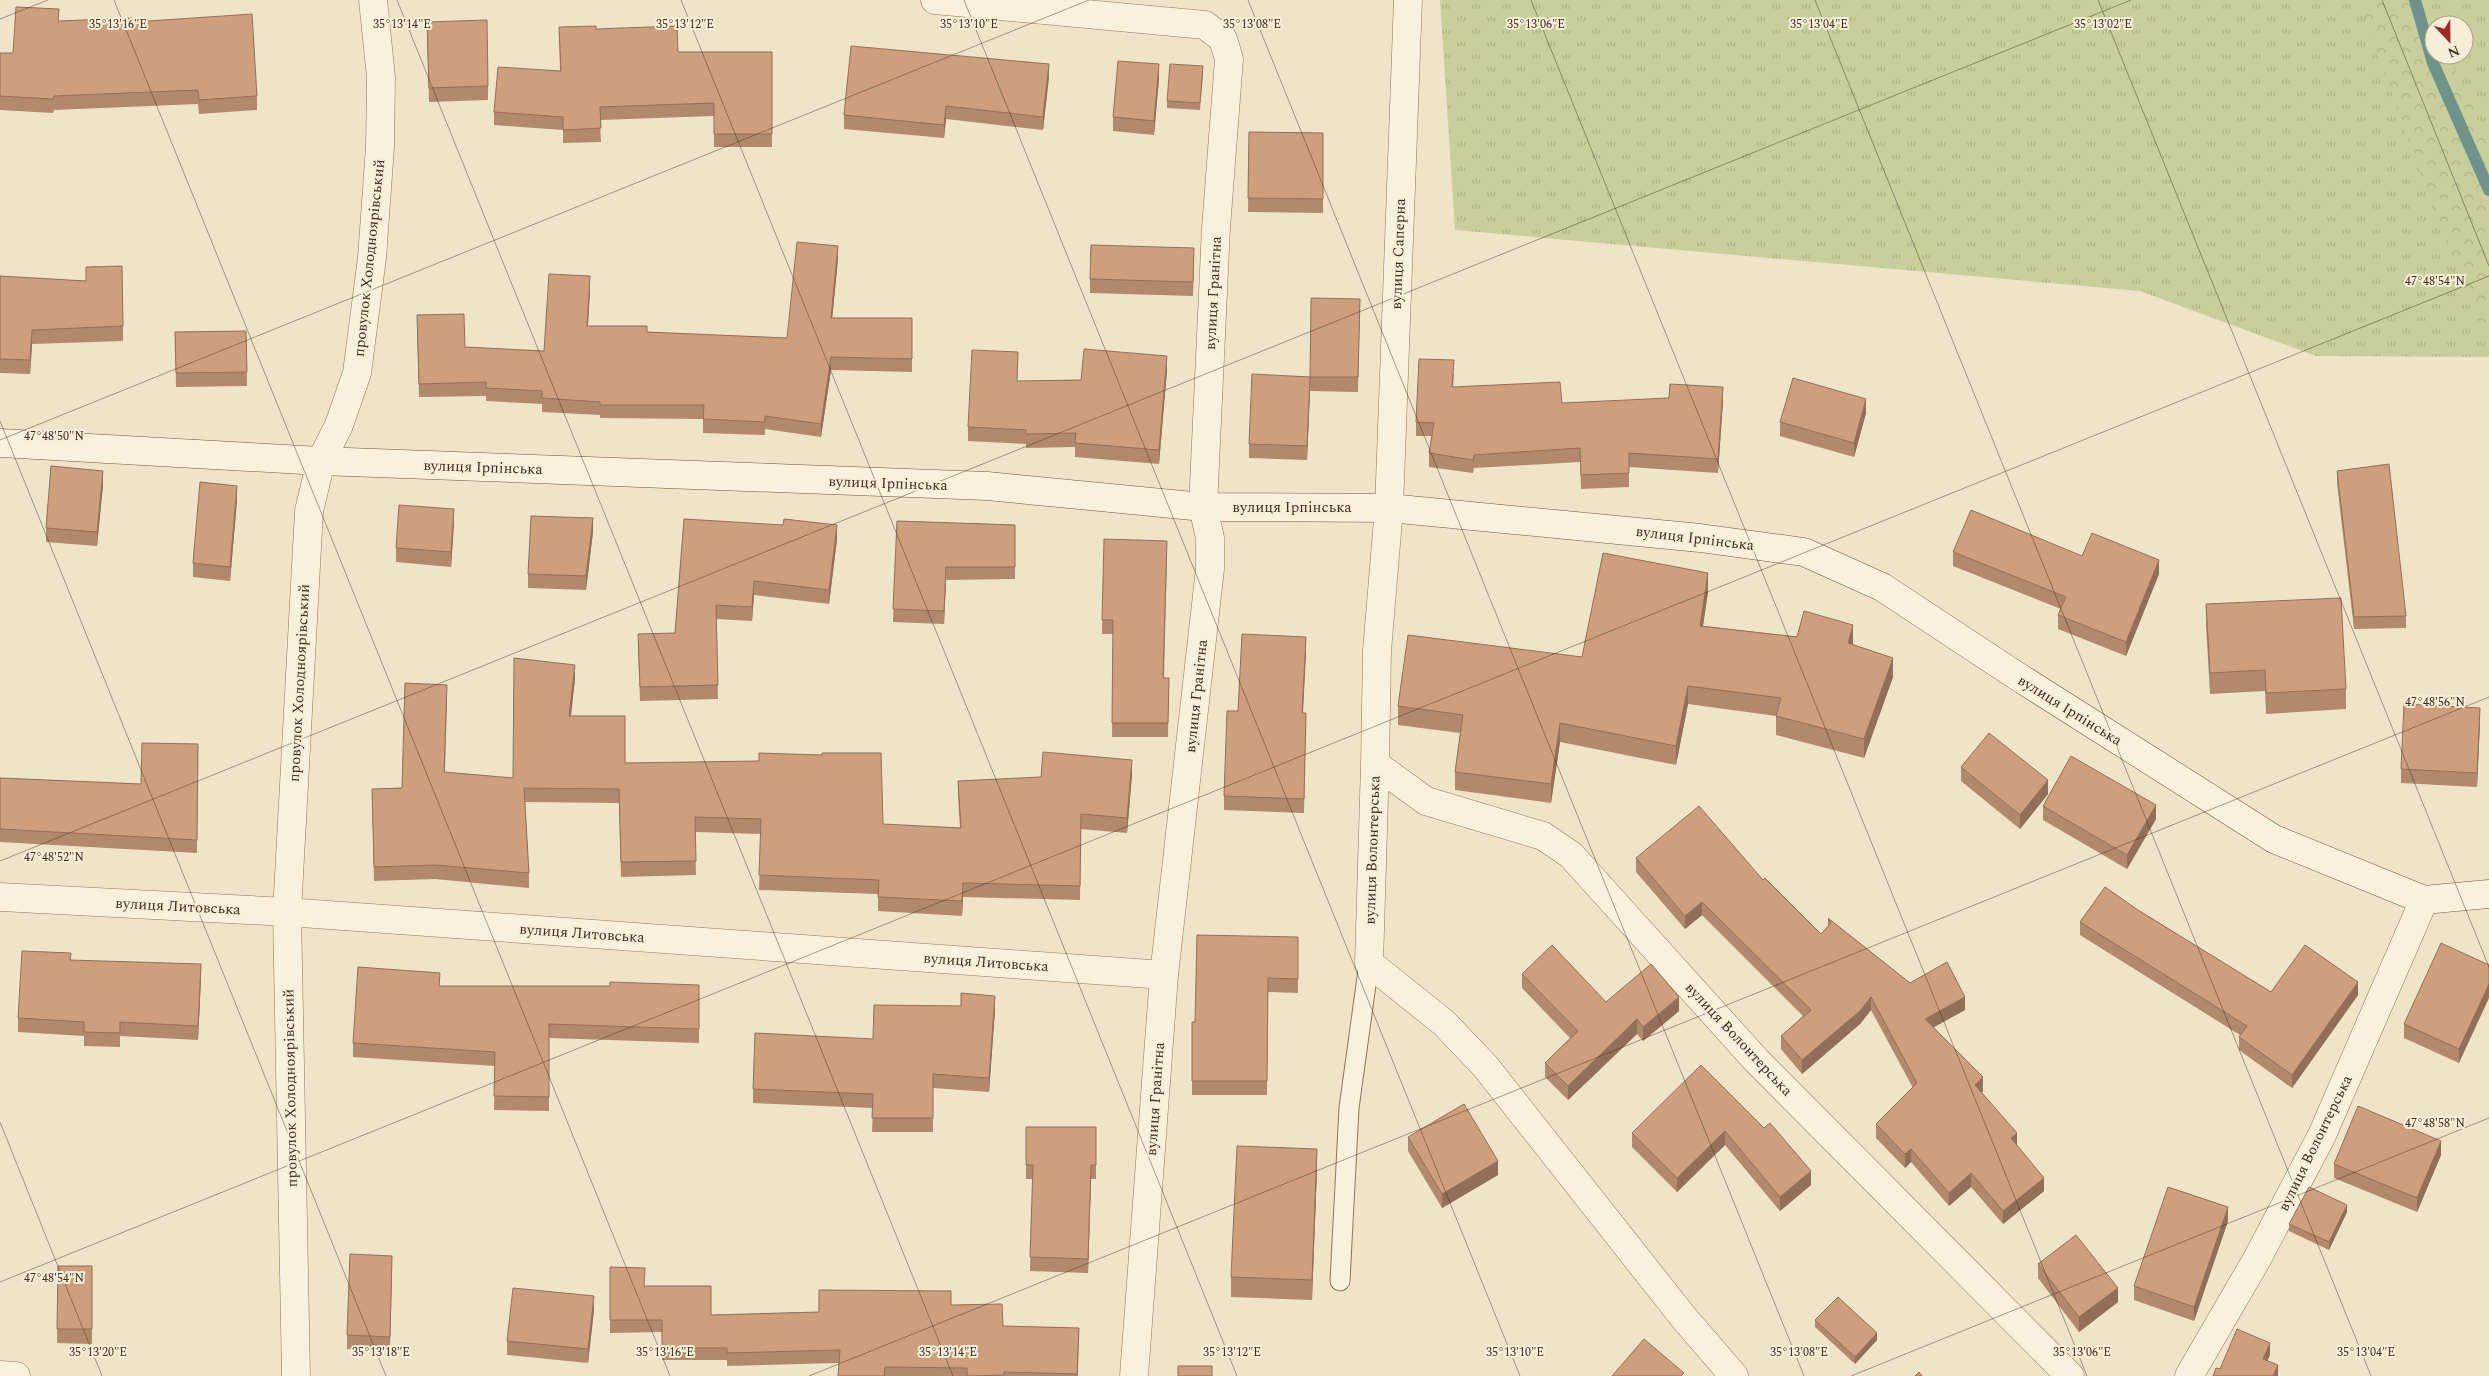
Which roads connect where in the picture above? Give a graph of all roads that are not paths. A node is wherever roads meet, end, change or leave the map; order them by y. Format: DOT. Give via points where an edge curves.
graph roads {
  1 [pos="373,0"];
  2 [pos="935,0"];
  3 [pos="1408,0"];
  4 [pos="0,444"];
  5 [pos="321,461"];
  6 [pos="1203,507"];
  7 [pos="1388,508"];
  8 [pos="1375,764"];
  9 [pos="2489,894"];
  10 [pos="0,897"];
  11 [pos="2424,900"];
  12 [pos="286,912"];
  13 [pos="1369,963"];
  14 [pos="1164,974"];
  15 [pos="1340,1282"];
  16 [pos="0,1375"];
  17 [pos="16,1376"];
  18 [pos="296,1376"];
  19 [pos="1134,1376"];
  20 [pos="1734,1376"];
  21 [pos="2070,1376"];
  22 [pos="2188,1376"];
  1 -- 5 [label="street, провулок Холодноярівський" via="381,77 372,258 357,373 339,425"];
  2 -- 6 [label="street, вулиця Гранітна" via="1205,25 1223,39 1228,59 1216,228"];
  3 -- 7 [label="street, вулиця Саперна"];
  4 -- 5 [label="street, вулиця Ірпінська"];
  5 -- 6 [label="street, вулиця Ірпінська" via="987,486"];
  5 -- 12 [label="street, провулок Холодноярівський" via="309,511"];
  6 -- 7 [label="street, вулиця Ірпінська"];
  6 -- 14 [label="street, вулиця Гранітна" via="1210,538 1210,569"];
  7 -- 8 [label="street, вулиця Саперна" via="1377,651"];
  7 -- 11 [label="street, вулиця Ірпінська" via="1700,538 1804,552 1882,587 2274,839"];
  8 -- 13 [label="street, вулиця Волонтерська"];
  8 -- 21 [label="street, вулиця Волонтерська" via="1426,801 1543,836 1572,855 1756,1060"];
  9 -- 11 [label="street, вулиця Ірпінська"];
  10 -- 12 [label="street, вулиця Литовська"];
  11 -- 22 [label="street, вулиця Волонтерська" via="2322,1135 2257,1259"];
  12 -- 14 [label="street, вулиця Литовська"];
  12 -- 18 [label="street, провулок Холодноярівський"];
  13 -- 15 [label="lane" via="1349,1108"];
  13 -- 20 [label="street" via="1444,1023 1485,1066 1684,1318"];
  14 -- 19 [label="street, вулиця Гранітна"];
  16 -- 17 [label="street"];
}
